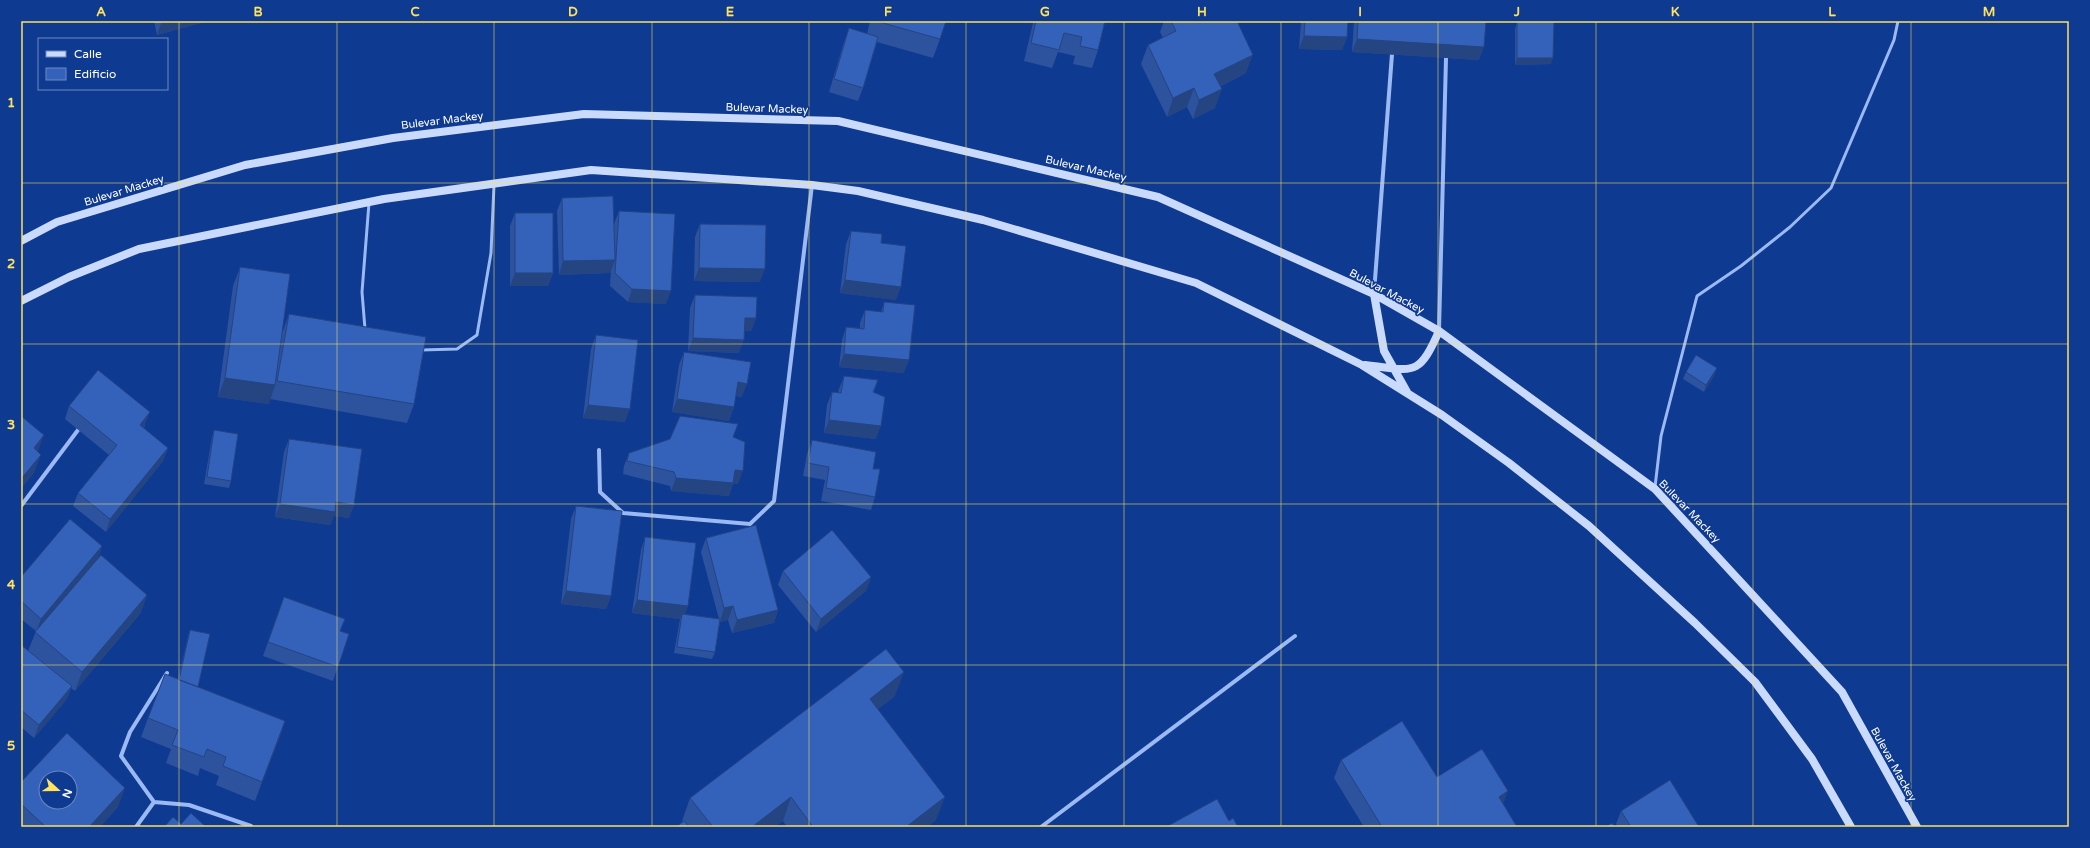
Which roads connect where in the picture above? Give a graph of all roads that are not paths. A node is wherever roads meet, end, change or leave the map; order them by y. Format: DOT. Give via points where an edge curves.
graph roads {
  1 [pos="1898,21"];
  2 [pos="1392,54"];
  3 [pos="1446,58"];
  4 [pos="494,183"];
  5 [pos="812,185"];
  6 [pos="370,201"];
  7 [pos="21,241"];
  8 [pos="1374,294"];
  9 [pos="21,300"];
  10 [pos="1439,331"];
  11 [pos="366,335"];
  12 [pos="416,350"];
  13 [pos="1362,365"];
  14 [pos="1393,368"];
  15 [pos="1408,394"];
  16 [pos="83,423"];
  17 [pos="599,450"];
  18 [pos="1655,489"];
  19 [pos="21,506"];
  20 [pos="1295,636"];
  21 [pos="167,673"];
  22 [pos="154,802"];
  23 [pos="251,826"];
  24 [pos="136,827"];
  25 [pos="1041,827"];
  26 [pos="1851,827"];
  27 [pos="1917,827"];
  1 -- 18 [label="lane" via="1894,40 1831,188 1790,227 1741,266 1697,296 1661,436"];
  2 -- 8 [label="street"];
  3 -- 10 [label="street"];
  4 -- 5 [label="main road" via="592,170"];
  4 -- 6 [label="main road"];
  4 -- 12 [label="lane" via="491,253 477,335 457,349"];
  5 -- 13 [label="main road" via="858,191 983,220 1196,283"];
  5 -- 17 [label="street" via="774,501 750,524 623,513 600,492"];
  6 -- 9 [label="main road" via="139,249 69,277"];
  6 -- 11 [label="lane" via="362,292"];
  7 -- 8 [label="main road, Bulevar Mackey" via="57,222 245,165 394,138 584,114 838,121 1158,197"];
  8 -- 10 [label="main road, Bulevar Mackey"];
  8 -- 14 [label="main road" via="1384,351"];
  10 -- 14 [label="main road" via="1429,354 1420,365 1410,369"];
  10 -- 18 [label="main road, Bulevar Mackey"];
  13 -- 14 [label="main road"];
  13 -- 15 [label="main road"];
  14 -- 15 [label="main road"];
  15 -- 26 [label="main road" via="1503,459 1589,526 1744,671 1812,759"];
  16 -- 19 [label="street"];
  18 -- 27 [label="main road, Bulevar Mackey" via="1842,692"];
  20 -- 25 [label="street"];
  21 -- 22 [label="street" via="130,732 121,756"];
  22 -- 23 [label="street" via="189,805"];
  22 -- 24 [label="street"];
}
